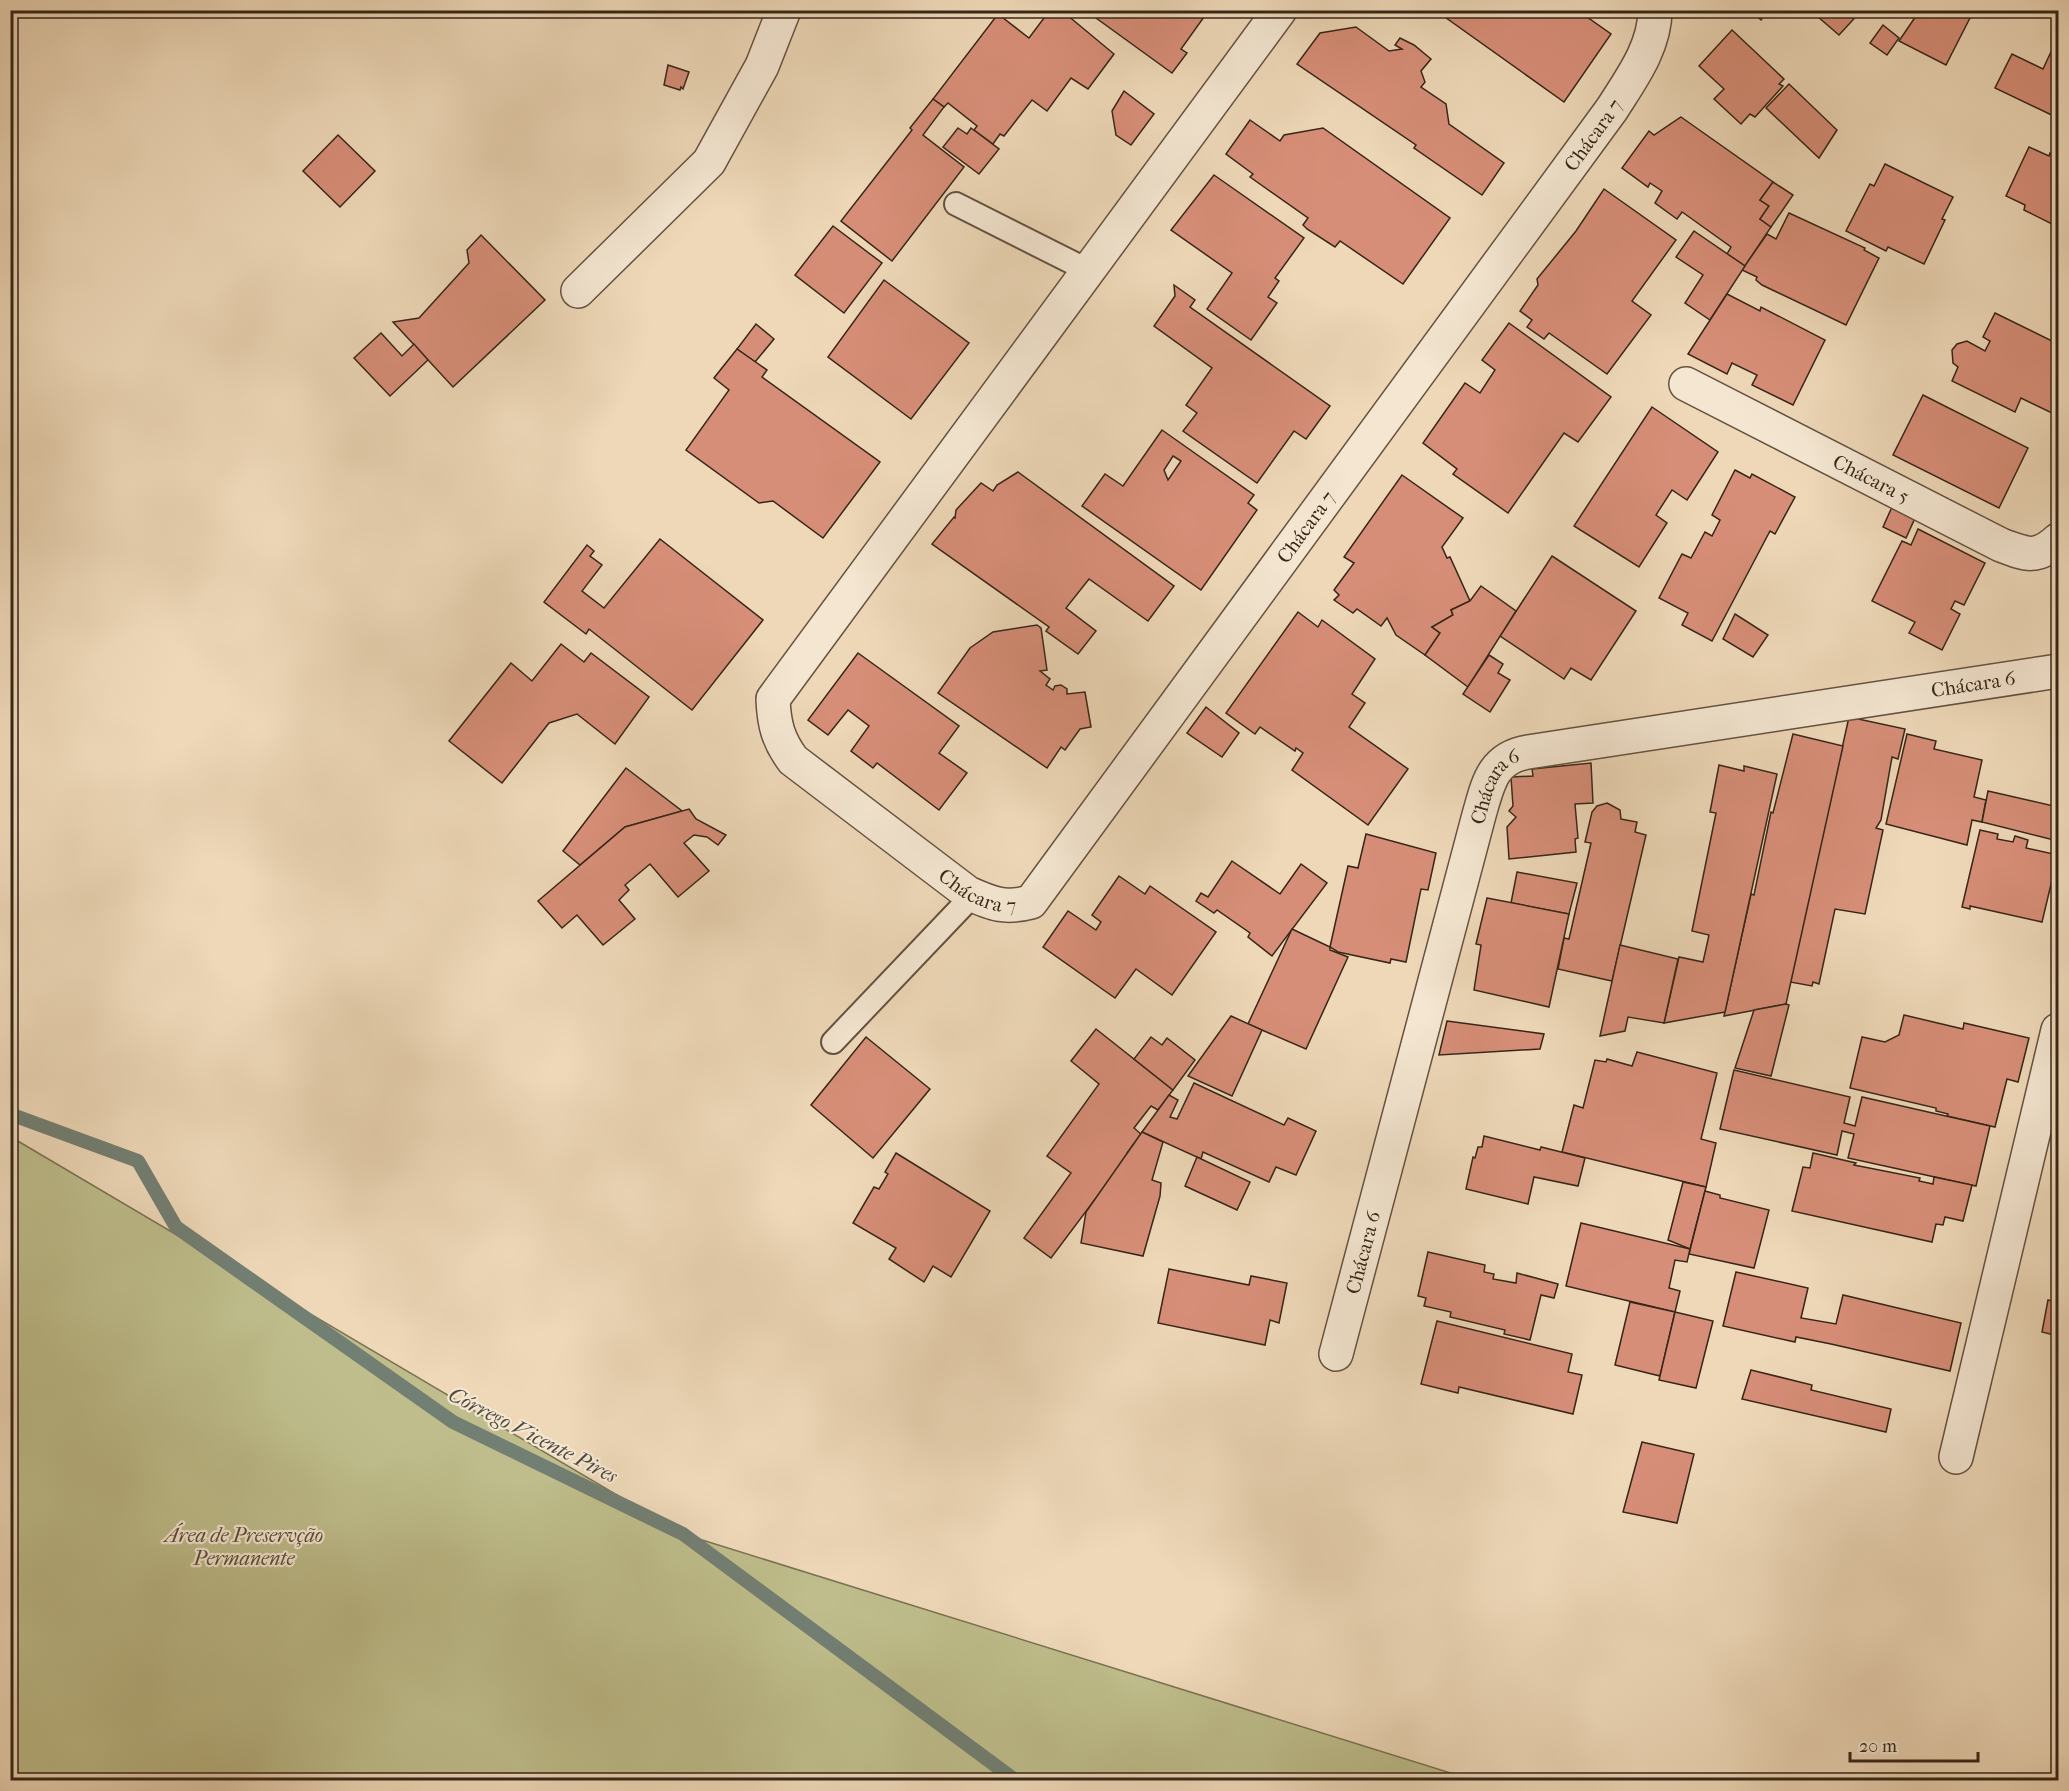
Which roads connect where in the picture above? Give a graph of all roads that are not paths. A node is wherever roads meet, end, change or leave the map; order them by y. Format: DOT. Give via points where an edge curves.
graph roads {
  1 [pos="784,10"];
  2 [pos="1280,10"];
  3 [pos="1655,10"];
  4 [pos="956,204"];
  5 [pos="1089,271"];
  6 [pos="578,291"];
  7 [pos="1686,384"];
  8 [pos="2058,540"];
  9 [pos="2058,671"];
  10 [pos="973,895"];
  11 [pos="2058,1030"];
  12 [pos="833,1042"];
  13 [pos="1336,1354"];
  14 [pos="1956,1457"];
  1 -- 6 [label="street" via="762,66 709,162"];
  2 -- 5 [label="street, Chácara 7"];
  3 -- 10 [label="street, Chácara 7" via="1655,27 1640,65 1612,109 1031,902 1010,907"];
  4 -- 5 [label="lane"];
  5 -- 10 [label="street, Chácara 7" via="773,699 780,741 793,760"];
  7 -- 8 [label="street, Chácara 5" via="2001,545 2038,554"];
  9 -- 13 [label="street, Chácara 6" via="1528,752 1511,755 1500,765 1490,779 1479,815"];
  10 -- 12 [label="lane"];
  11 -- 14 [label="street"];
}
